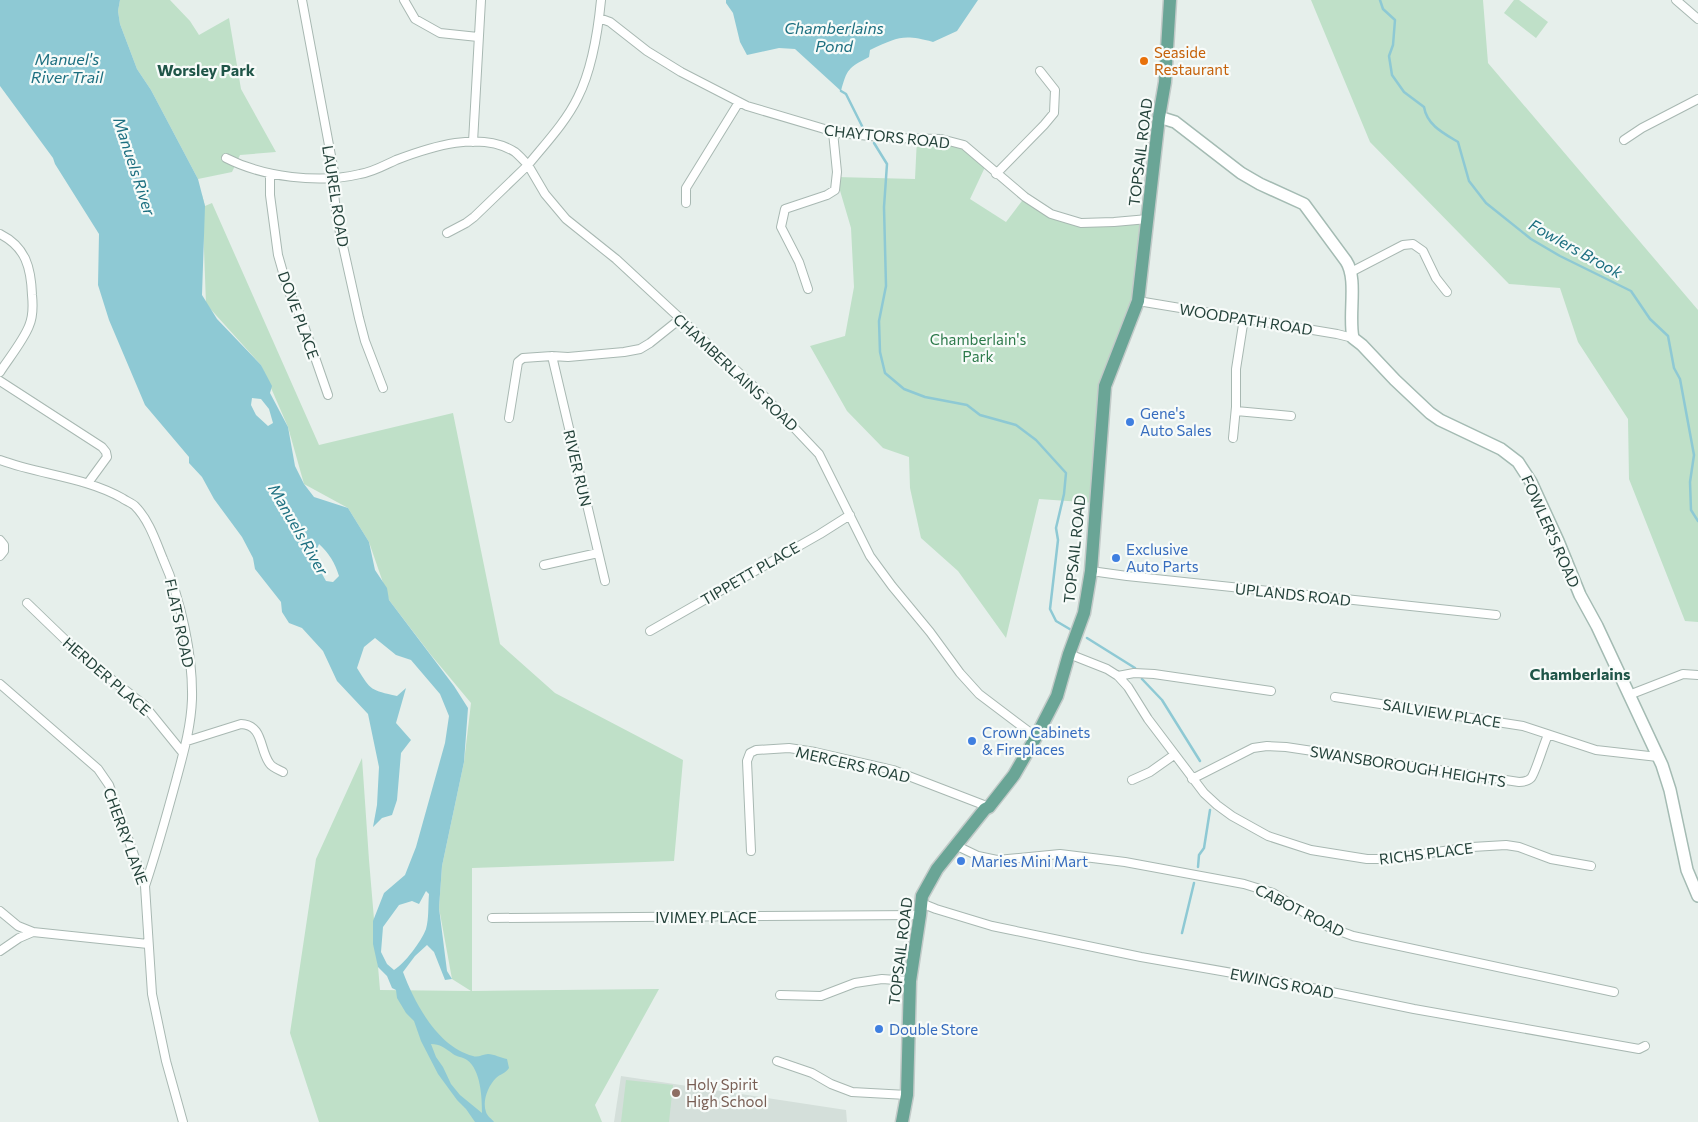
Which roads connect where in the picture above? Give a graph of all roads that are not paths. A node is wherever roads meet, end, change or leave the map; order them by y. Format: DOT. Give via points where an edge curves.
graph roads {
  1 [pos="302,0"];
  2 [pos="404,0"];
  3 [pos="481,0"];
  4 [pos="601,0"];
  5 [pos="1170,0"];
  6 [pos="1676,0"];
  7 [pos="599,18"];
  8 [pos="1698,18"];
  9 [pos="478,37"];
  10 [pos="1040,71"];
  11 [pos="1698,99"];
  12 [pos="739,102"];
  13 [pos="1159,118"];
  14 [pos="833,132"];
  15 [pos="1624,140"];
  16 [pos="473,142"];
  17 [pos="226,158"];
  18 [pos="528,165"];
  19 [pos="270,174"];
  20 [pos="996,174"];
  21 [pos="334,178"];
  22 [pos="686,203"];
  23 [pos="1148,219"];
  24 [pos="447,233"];
  25 [pos="0,234"];
  26 [pos="1351,272"];
  27 [pos="808,289"];
  28 [pos="1447,292"];
  29 [pos="1138,301"];
  30 [pos="1244,318"];
  31 [pos="680,319"];
  32 [pos="1353,338"];
  33 [pos="552,356"];
  34 [pos="0,372"];
  35 [pos="0,381"];
  36 [pos="383,388"];
  37 [pos="328,395"];
  38 [pos="1236,411"];
  39 [pos="1291,416"];
  40 [pos="509,418"];
  41 [pos="1233,438"];
  42 [pos="0,460"];
  43 [pos="88,483"];
  44 [pos="850,515"];
  45 [pos="0,540"];
  46 [pos="598,553"];
  47 [pos="0,556"];
  48 [pos="544,565"];
  49 [pos="1091,570"];
  50 [pos="605,581"];
  51 [pos="27,603"];
  52 [pos="1496,615"];
  53 [pos="650,631"];
  54 [pos="1069,654"];
  55 [pos="1698,675"];
  56 [pos="1118,676"];
  57 [pos="0,684"];
  58 [pos="1271,692"];
  59 [pos="1629,694"];
  60 [pos="1335,697"];
  61 [pos="1548,735"];
  62 [pos="1036,737"];
  63 [pos="187,741"];
  64 [pos="183,753"];
  65 [pos="1174,755"];
  66 [pos="1658,757"];
  67 [pos="283,772"];
  68 [pos="1192,779"];
  69 [pos="1132,780"];
  70 [pos="989,807"];
  71 [pos="955,845"];
  72 [pos="751,851"];
  73 [pos="1592,866"];
  74 [pos="145,886"];
  75 [pos="1698,896"];
  76 [pos="921,909"];
  77 [pos="0,911"];
  78 [pos="492,918"];
  79 [pos="33,932"];
  80 [pos="148,944"];
  81 [pos="0,951"];
  82 [pos="910,981"];
  83 [pos="1614,992"];
  84 [pos="780,995"];
  85 [pos="1645,1046"];
  86 [pos="776,1061"];
  87 [pos="907,1095"];
  88 [pos="183,1122"];
  89 [pos="902,1122"];
  1 -- 21 [label="street, LAUREL ROAD"];
  2 -- 9 [label="street" via="416,19 440,33"];
  3 -- 9 [label="street"];
  4 -- 7 [label="street"];
  5 -- 13 [label="main road, TOPSAIL ROAD" via="1165,82"];
  6 -- 8 [label="street"];
  7 -- 12 [label="street, CHAYTORS ROAD" via="614,24 681,72"];
  7 -- 18 [label="street" via="592,55 578,97 565,119"];
  9 -- 16 [label="street"];
  10 -- 20 [label="street" via="1055,90 1054,113"];
  11 -- 15 [label="street"];
  12 -- 14 [label="street, CHAYTORS ROAD"];
  12 -- 22 [label="street" via="686,188"];
  13 -- 23 [label="main road, TOPSAIL ROAD"];
  13 -- 26 [label="street" via="1175,122 1241,173 1306,206"];
  14 -- 20 [label="street, CHAYTORS ROAD" via="941,139 964,145"];
  14 -- 27 [label="street" via="837,172 835,190 784,209 781,227 799,262"];
  16 -- 18 [label="street" via="491,142 515,152"];
  16 -- 21 [label="street" via="436,147 362,174"];
  17 -- 19 [label="street"];
  18 -- 24 [label="street" via="470,220"];
  18 -- 31 [label="street, CHAMBERLAINS ROAD" via="545,194 566,219 616,259"];
  19 -- 21 [label="street"];
  19 -- 37 [label="street, DOVE PLACE" via="278,255"];
  20 -- 23 [label="street, CHAYTORS ROAD" via="1051,214 1081,223"];
  21 -- 36 [label="street, LAUREL ROAD" via="337,219 359,318"];
  23 -- 29 [label="main road, TOPSAIL ROAD"];
  25 -- 34 [label="street" via="11,240 25,256 32,276 33,309 30,325"];
  26 -- 28 [label="street" via="1403,245 1413,244 1425,253 1436,278"];
  26 -- 32 [label="street"];
  29 -- 30 [label="street, WOODPATH ROAD"];
  29 -- 49 [label="main road, TOPSAIL ROAD" via="1105,386"];
  30 -- 32 [label="street, WOODPATH ROAD"];
  30 -- 38 [label="street" via="1236,369"];
  31 -- 33 [label="street" via="640,349"];
  31 -- 44 [label="street, CHAMBERLAINS ROAD" via="764,397 819,454"];
  32 -- 59 [label="street, FOWLER'S ROAD" via="1430,413 1501,449 1522,467"];
  33 -- 40 [label="street" via="523,358 518,362"];
  33 -- 46 [label="street, RIVER RUN"];
  35 -- 43 [label="street" via="102,447 106,457"];
  38 -- 39 [label="street"];
  38 -- 41 [label="street"];
  42 -- 43 [label="street, FLATS ROAD"];
  43 -- 63 [label="street, FLATS ROAD" via="135,506 147,522 169,572 191,670 192,700"];
  44 -- 53 [label="street, TIPPETT PLACE"];
  44 -- 62 [label="street, CHAMBERLAINS ROAD" via="870,556 960,673 979,694"];
  45 -- 47 [label="street" via="4,545"];
  46 -- 48 [label="street"];
  46 -- 50 [label="street, RIVER RUN"];
  49 -- 52 [label="street, UPLANDS ROAD"];
  49 -- 54 [label="main road, TOPSAIL ROAD" via="1084,613"];
  51 -- 64 [label="street, HERDER PLACE" via="82,656 144,705"];
  54 -- 56 [label="street, RICHS PLACE"];
  54 -- 62 [label="main road, TOPSAIL ROAD" via="1057,696"];
  55 -- 59 [label="street" via="1683,674"];
  56 -- 58 [label="street" via="1154,674"];
  56 -- 65 [label="street, RICHS PLACE"];
  57 -- 74 [label="street, CHERRY LANE" via="98,769 109,785"];
  59 -- 66 [label="street, FOWLER'S ROAD"];
  60 -- 61 [label="street, SAILVIEW PLACE" via="1523,726"];
  61 -- 66 [label="street" via="1596,750"];
  61 -- 68 [label="street, SWANSBOROUGH HEIGHTS" via="1533,775 1519,782 1267,746 1249,749"];
  62 -- 70 [label="main road, TOPSAIL ROAD" via="1014,775"];
  63 -- 64 [label="street, FLATS ROAD"];
  63 -- 67 [label="street" via="249,724 255,729 270,764"];
  64 -- 74 [label="street, FLATS ROAD"];
  65 -- 68 [label="street, RICHS PLACE"];
  65 -- 69 [label="street"];
  66 -- 75 [label="street, FOWLER'S ROAD" via="1670,790 1689,876"];
  68 -- 73 [label="street, RICHS PLACE" via="1217,806 1240,821 1279,840 1318,851 1380,859 1511,845 1551,859"];
  70 -- 71 [label="main road, TOPSAIL ROAD"];
  70 -- 72 [label="street, MERCERS ROAD" via="893,770 797,750 756,750 750,753 747,761"];
  71 -- 76 [label="main road, TOPSAIL ROAD" via="922,896"];
  71 -- 83 [label="street, CABOT ROAD" via="978,856 997,860 1060,854 1125,862 1244,884 1273,893 1321,923 1352,936"];
  74 -- 80 [label="street, CHERRY LANE"];
  76 -- 78 [label="street, IVIMEY PLACE"];
  76 -- 82 [label="main road, TOPSAIL ROAD"];
  76 -- 85 [label="street, EWINGS ROAD" via="936,909 992,926 1141,957 1414,1009 1638,1049"];
  77 -- 79 [label="street" via="18,926"];
  79 -- 80 [label="street"];
  79 -- 81 [label="street"];
  80 -- 88 [label="street, CHERRY LANE" via="152,994"];
  82 -- 84 [label="street" via="882,979 821,996"];
  82 -- 87 [label="main road, TOPSAIL ROAD"];
  86 -- 87 [label="street" via="852,1092"];
  87 -- 89 [label="main road, TOPSAIL ROAD"];
}
